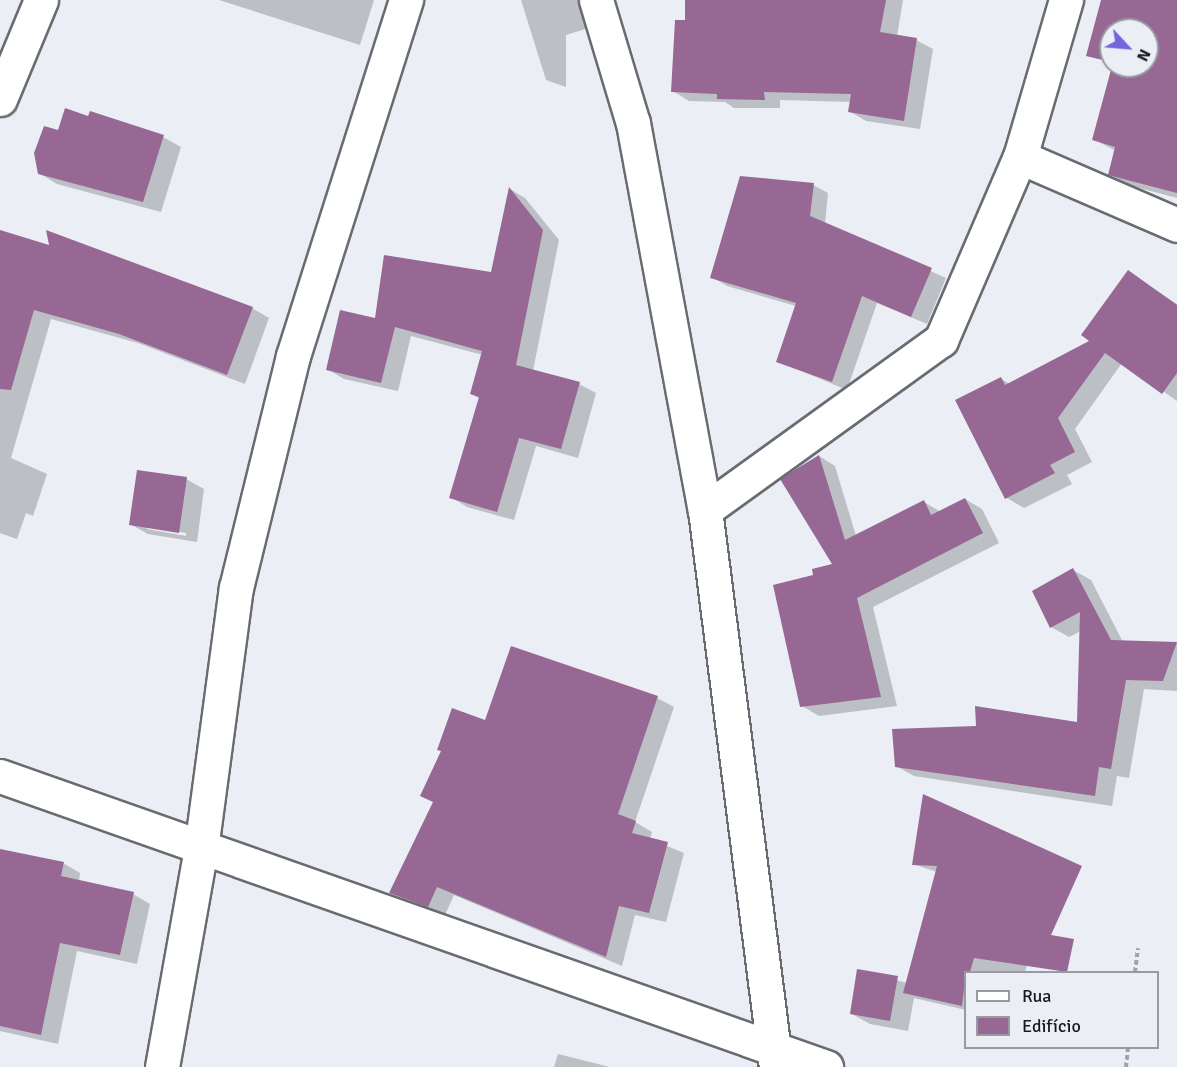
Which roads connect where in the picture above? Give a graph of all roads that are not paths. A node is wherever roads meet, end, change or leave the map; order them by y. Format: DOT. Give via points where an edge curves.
graph roads {
  1 [pos="41,0"];
  2 [pos="406,0"];
  3 [pos="596,0"];
  4 [pos="1066,0"];
  5 [pos="0,99"];
  6 [pos="1020,157"];
  7 [pos="1177,225"];
  8 [pos="705,510"];
  9 [pos="0,776"];
  10 [pos="201,849"];
  11 [pos="775,1059"];
  12 [pos="162,1067"];
  13 [pos="826,1067"];
  1 -- 5 [label="street"];
  2 -- 10 [label="street" via="293,356 236,588"];
  3 -- 8 [label="street" via="633,123"];
  4 -- 6 [label="street"];
  6 -- 7 [label="street"];
  6 -- 8 [label="street" via="940,340"];
  8 -- 11 [label="street"];
  9 -- 10 [label="street"];
  10 -- 11 [label="street"];
  10 -- 12 [label="street"];
  11 -- 13 [label="street"];
}
